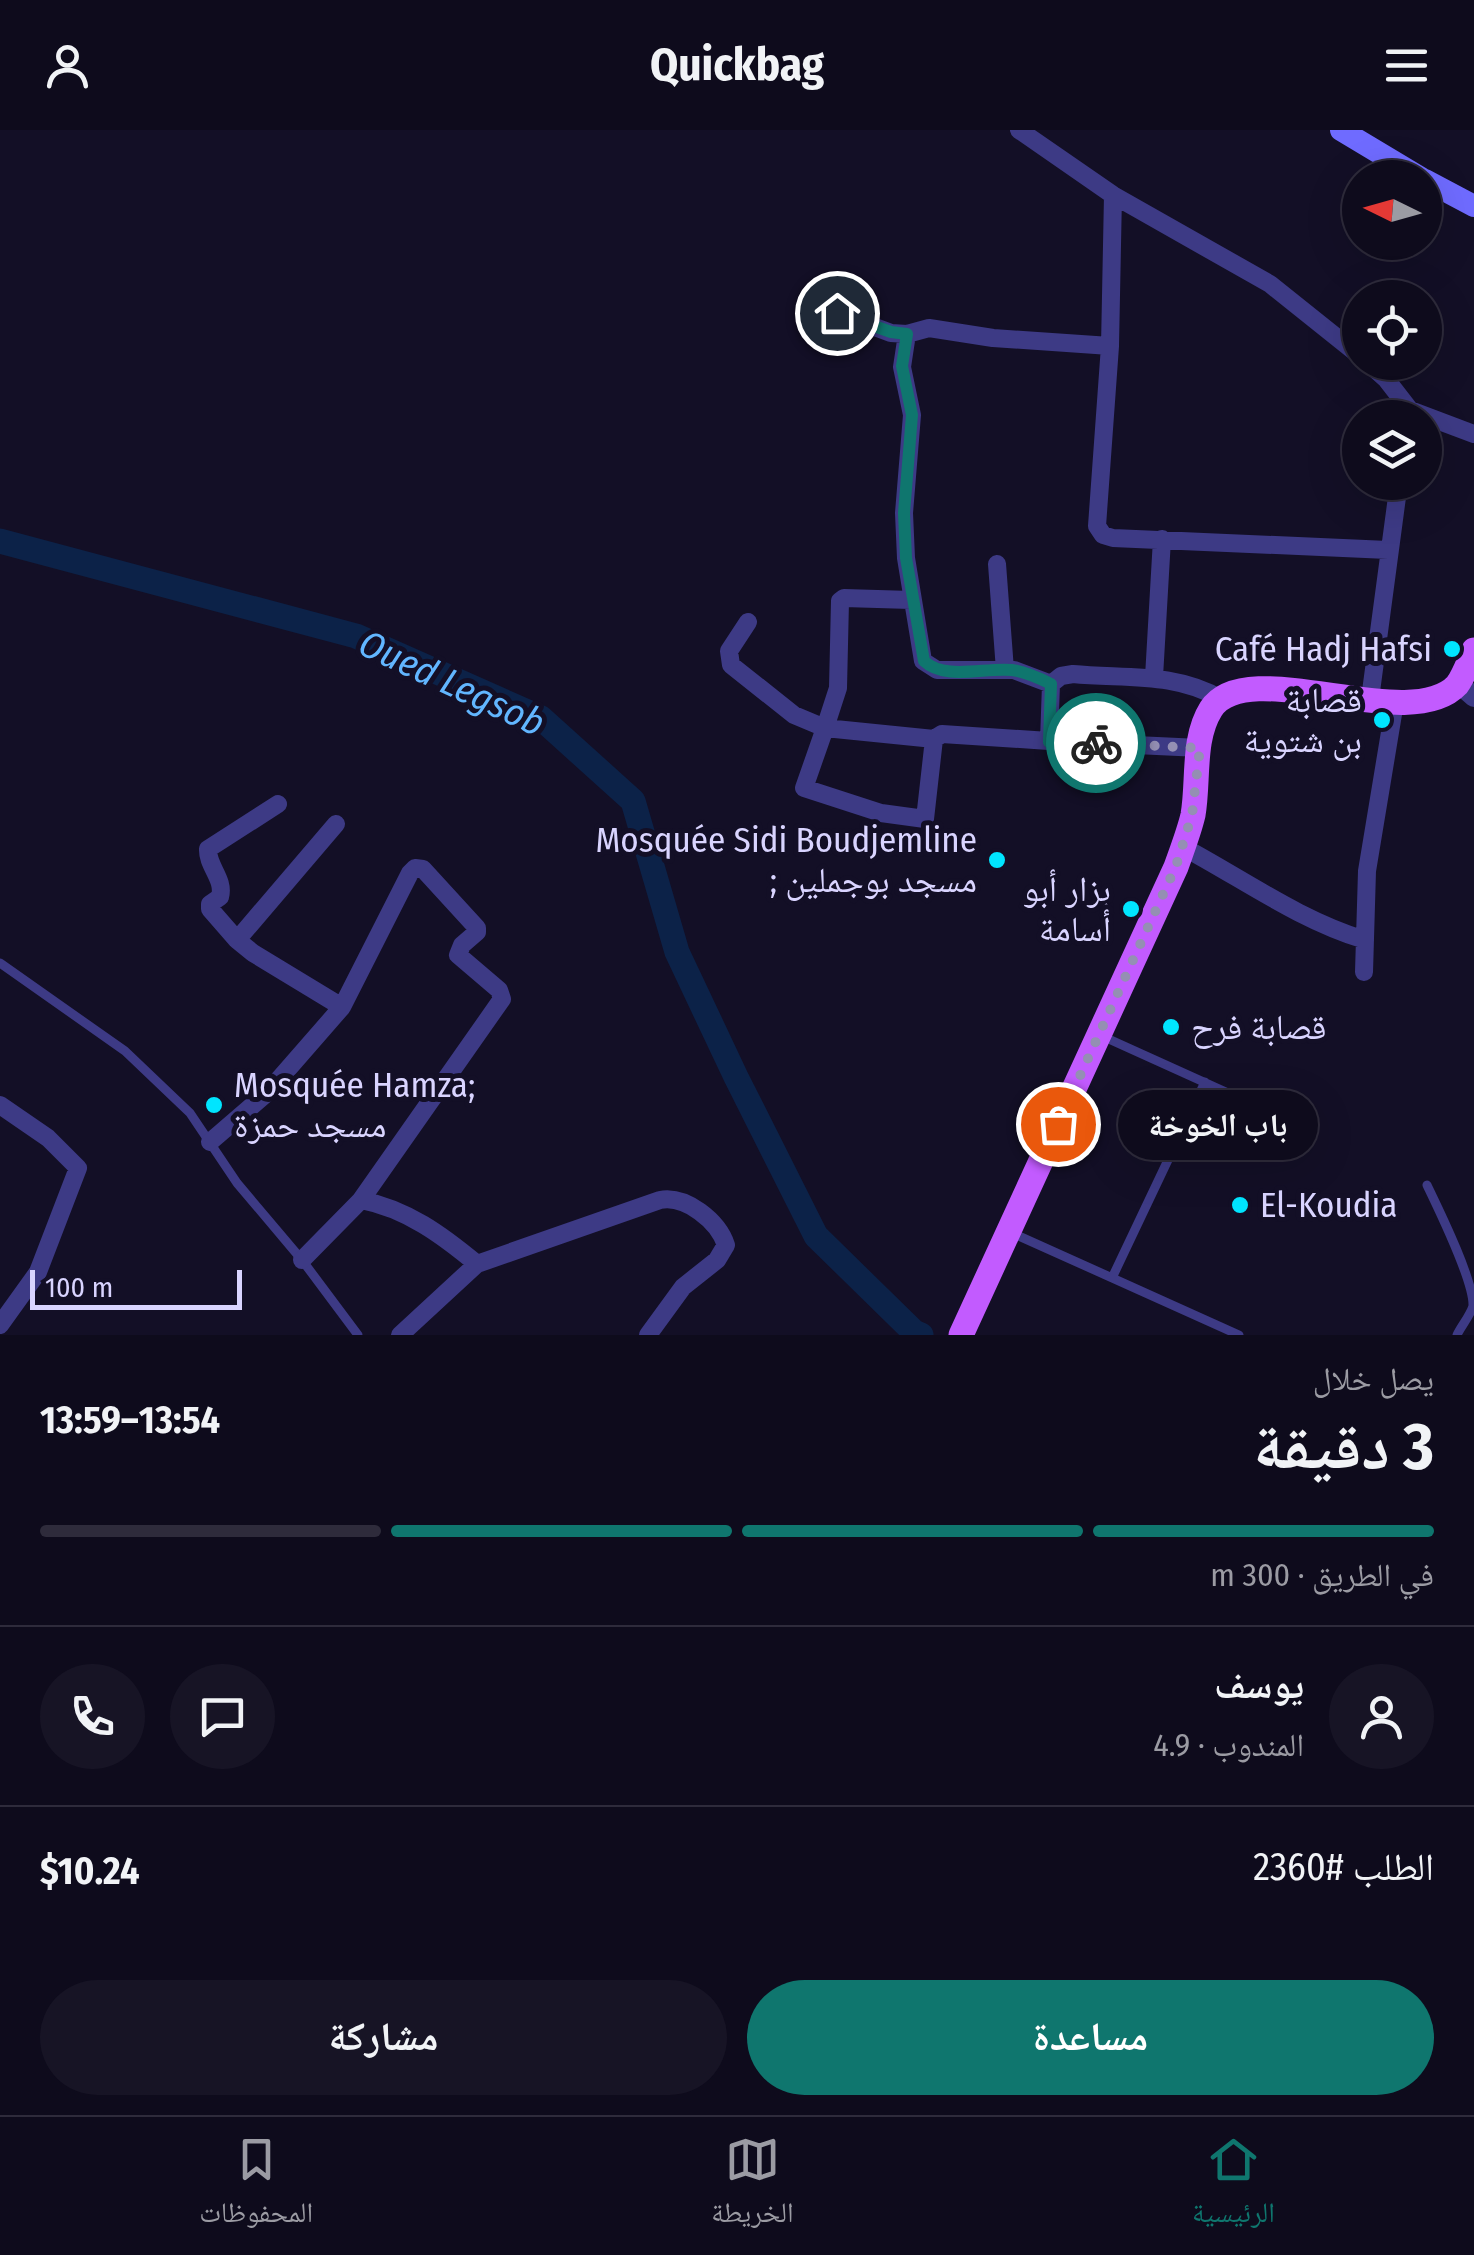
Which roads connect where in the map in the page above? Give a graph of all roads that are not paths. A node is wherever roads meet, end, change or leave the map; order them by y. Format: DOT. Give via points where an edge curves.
graph roads {
  1 [pos="1019,130"];
  2 [pos="1341,130"];
  3 [pos="1391,160"];
  4 [pos="1442,189"];
  5 [pos="1113,195"];
  6 [pos="1474,206"];
  7 [pos="837,313"];
  8 [pos="907,334"];
  9 [pos="1342,342"];
  10 [pos="1110,346"];
  11 [pos="1442,424"];
  12 [pos="1474,434"];
  13 [pos="1396,500"];
  14 [pos="1162,539"];
  15 [pos="1388,550"];
  16 [pos="997,564"];
  17 [pos="911,600"];
  18 [pos="748,622"];
  19 [pos="1474,650"];
  20 [pos="1005,670"];
  21 [pos="1154,677"];
  22 [pos="1051,684"];
  23 [pos="1466,690"];
  24 [pos="1221,698"];
  25 [pos="1382,701"];
  26 [pos="825,728"];
  27 [pos="934,739"];
  28 [pos="1049,742"];
  29 [pos="1200,748"];
  30 [pos="278,804"];
  31 [pos="336,824"];
  32 [pos="1182,846"];
  33 [pos="237,940"];
  34 [pos="1365,940"];
  35 [pos="0,963"];
  36 [pos="1364,972"];
  37 [pos="342,1007"];
  38 [pos="1100,1034"];
  39 [pos="1204,1082"];
  40 [pos="0,1105"];
  41 [pos="1281,1117"];
  42 [pos="210,1142"];
  43 [pos="1427,1185"];
  44 [pos="361,1200"];
  45 [pos="1008,1230"];
  46 [pos="302,1260"];
  47 [pos="478,1264"];
  48 [pos="1112,1278"];
  49 [pos="0,1325"];
  50 [pos="358,1335"];
  51 [pos="400,1335"];
  52 [pos="648,1335"];
  53 [pos="961,1335"];
  54 [pos="1239,1335"];
  55 [pos="1457,1335"];
  1 -- 5 [label="street"];
  2 -- 3 [label="main road"];
  4 -- 6 [label="main road"];
  5 -- 9 [label="street" via="1270,284"];
  5 -- 10 [label="street"];
  7 -- 8 [label="street"];
  8 -- 10 [label="street" via="929,328"];
  8 -- 17 [label="street" via="902,366 912,415 904,513"];
  10 -- 14 [label="street" via="1097,526 1107,537"];
  11 -- 12 [label="street"];
  13 -- 15 [label="street"];
  14 -- 15 [label="street"];
  14 -- 21 [label="street"];
  15 -- 25 [label="street"];
  16 -- 20 [label="street"];
  17 -- 20 [label="street" via="927,665"];
  17 -- 26 [label="street" via="842,598 838,688"];
  18 -- 26 [label="street" via="728,651 731,665 794,715"];
  19 -- 23 [label="main road"];
  20 -- 22 [label="street"];
  21 -- 22 [label="street" via="1074,674"];
  21 -- 24 [label="street" via="1191,683"];
  22 -- 28 [label="street"];
  23 -- 25 [label="main road"];
  24 -- 25 [label="main road" via="1265,690"];
  24 -- 29 [label="main road" via="1205,722"];
  25 -- 34 [label="street"];
  26 -- 27 [label="street"];
  26 -- 27 [label="street" via="806,790 920,820 928,817"];
  27 -- 28 [label="street" via="942,734"];
  28 -- 29 [label="street"];
  29 -- 32 [label="main road"];
  30 -- 33 [label="street" via="208,849 222,889 210,910"];
  31 -- 33 [label="street"];
  32 -- 34 [label="street" via="1302,917"];
  32 -- 38 [label="main road"];
  33 -- 37 [label="street"];
  34 -- 36 [label="street"];
  35 -- 42 [label="lane" via="124,1050 190,1113"];
  37 -- 42 [label="street" via="267,1093"];
  37 -- 44 [label="street" via="410,873 423,869 477,928 459,957 502,999"];
  38 -- 39 [label="lane"];
  38 -- 45 [label="main road"];
  39 -- 41 [label="lane"];
  39 -- 48 [label="lane"];
  40 -- 49 [label="street" via="78,1168 38,1272"];
  42 -- 46 [label="lane"];
  43 -- 55 [label="lane" via="1470,1287 1473,1305"];
  44 -- 46 [label="street"];
  44 -- 47 [label="street" via="425,1225"];
  45 -- 48 [label="lane"];
  45 -- 53 [label="main road"];
  46 -- 50 [label="lane"];
  47 -- 51 [label="street"];
  47 -- 52 [label="street" via="660,1200 679,1202 698,1210 726,1245 682,1287"];
  48 -- 54 [label="lane"];
}
